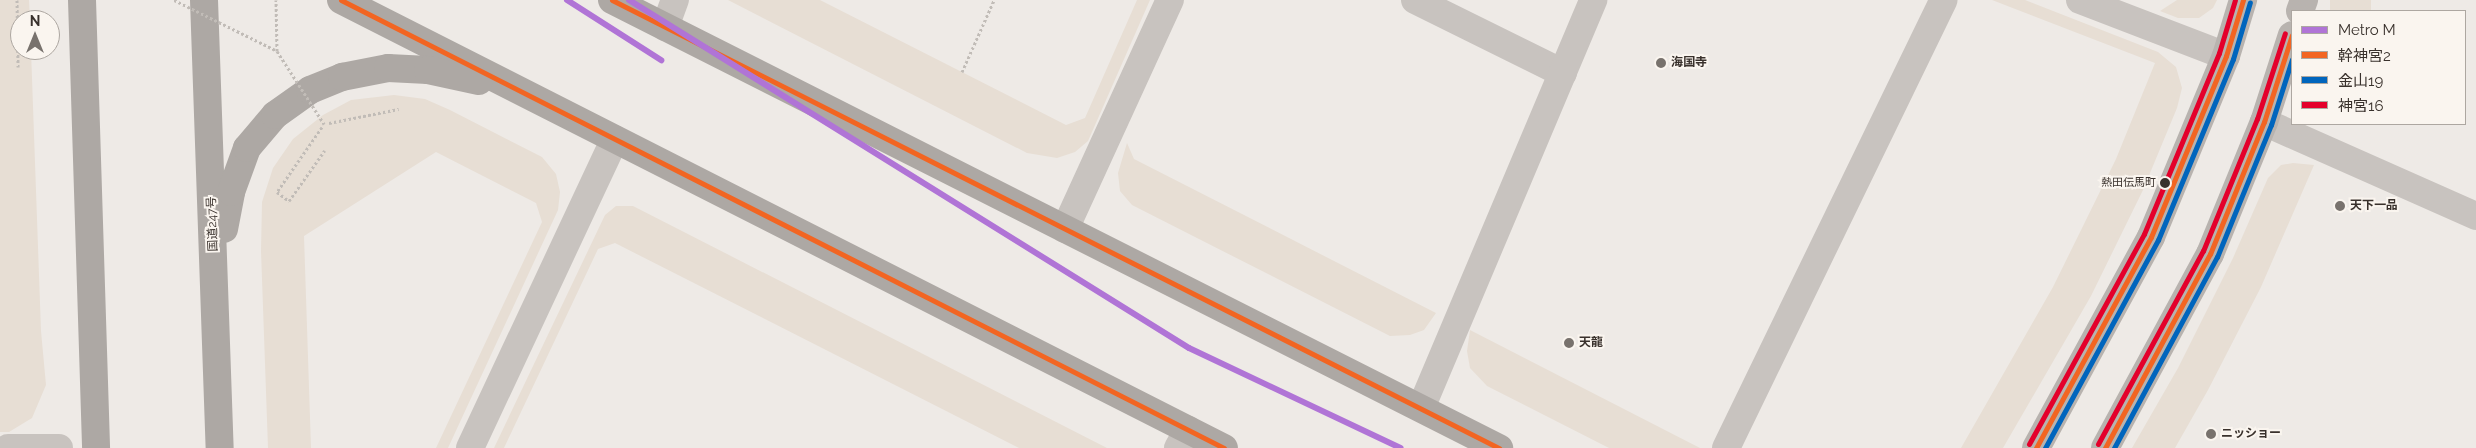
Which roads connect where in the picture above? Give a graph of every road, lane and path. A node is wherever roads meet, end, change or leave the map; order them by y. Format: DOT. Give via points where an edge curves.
graph roads {
  1 [pos="17,0"];
  2 [pos="82,0"];
  3 [pos="174,0"];
  4 [pos="204,0"];
  5 [pos="276,0"];
  6 [pos="341,0"];
  7 [pos="612,0"];
  8 [pos="675,0"];
  9 [pos="994,0"];
  10 [pos="1170,0"];
  11 [pos="1415,0"];
  12 [pos="1593,0"];
  13 [pos="1944,0"];
  14 [pos="2080,0"];
  15 [pos="2243,0"];
  16 [pos="665,26"];
  17 [pos="2291,38"];
  18 [pos="276,51"];
  19 [pos="2226,56"];
  20 [pos="18,67"];
  21 [pos="962,72"];
  22 [pos="1562,73"];
  23 [pos="517,89"];
  24 [pos="399,109"];
  25 [pos="2264,122"];
  26 [pos="324,124"];
  27 [pos="615,139"];
  28 [pos="325,150"];
  29 [pos="2476,216"];
  30 [pos="1064,229"];
  31 [pos="215,280"];
  32 [pos="1421,408"];
  33 [pos="1183,439"];
  34 [pos="8,448"];
  35 [pos="60,448"];
  36 [pos="96,448"];
  37 [pos="220,448"];
  38 [pos="470,448"];
  39 [pos="1224,448"];
  40 [pos="1499,448"];
  41 [pos="1726,448"];
  42 [pos="2036,448"];
  43 [pos="2105,448"];
  1 -- 20 [label="path"];
  2 -- 36 [label="highway"];
  3 -- 18 [label="path, bridge"];
  4 -- 31 [label="highway, 国道247号"];
  5 -- 18 [label="path, bridge"];
  6 -- 23 [label="highway"];
  7 -- 16 [label="highway"];
  8 -- 16 [label="street"];
  9 -- 21 [label="path"];
  10 -- 30 [label="street"];
  11 -- 22 [label="street"];
  12 -- 22 [label="street"];
  13 -- 41 [label="street"];
  14 -- 19 [label="street"];
  15 -- 19 [label="main road"];
  16 -- 30 [label="highway"];
  17 -- 25 [label="main road"];
  18 -- 26 [label="path, bridge"];
  19 -- 42 [label="main road" via="2151,237"];
  22 -- 32 [label="street"];
  23 -- 27 [label="highway"];
  23 -- 31 [label="highway" via="428,70 388,68 342,77 310,90 275,115 247,148 231,192"];
  24 -- 26 [label="path"];
  25 -- 29 [label="street"];
  25 -- 43 [label="main road" via="2210,254"];
  26 -- 28 [label="path" via="277,192 289,201"];
  27 -- 33 [label="highway"];
  27 -- 38 [label="street"];
  30 -- 32 [label="highway"];
  31 -- 37 [label="highway, 国道247号"];
  32 -- 40 [label="highway"];
  33 -- 39 [label="highway"];
  34 -- 35 [label="street"];
}
